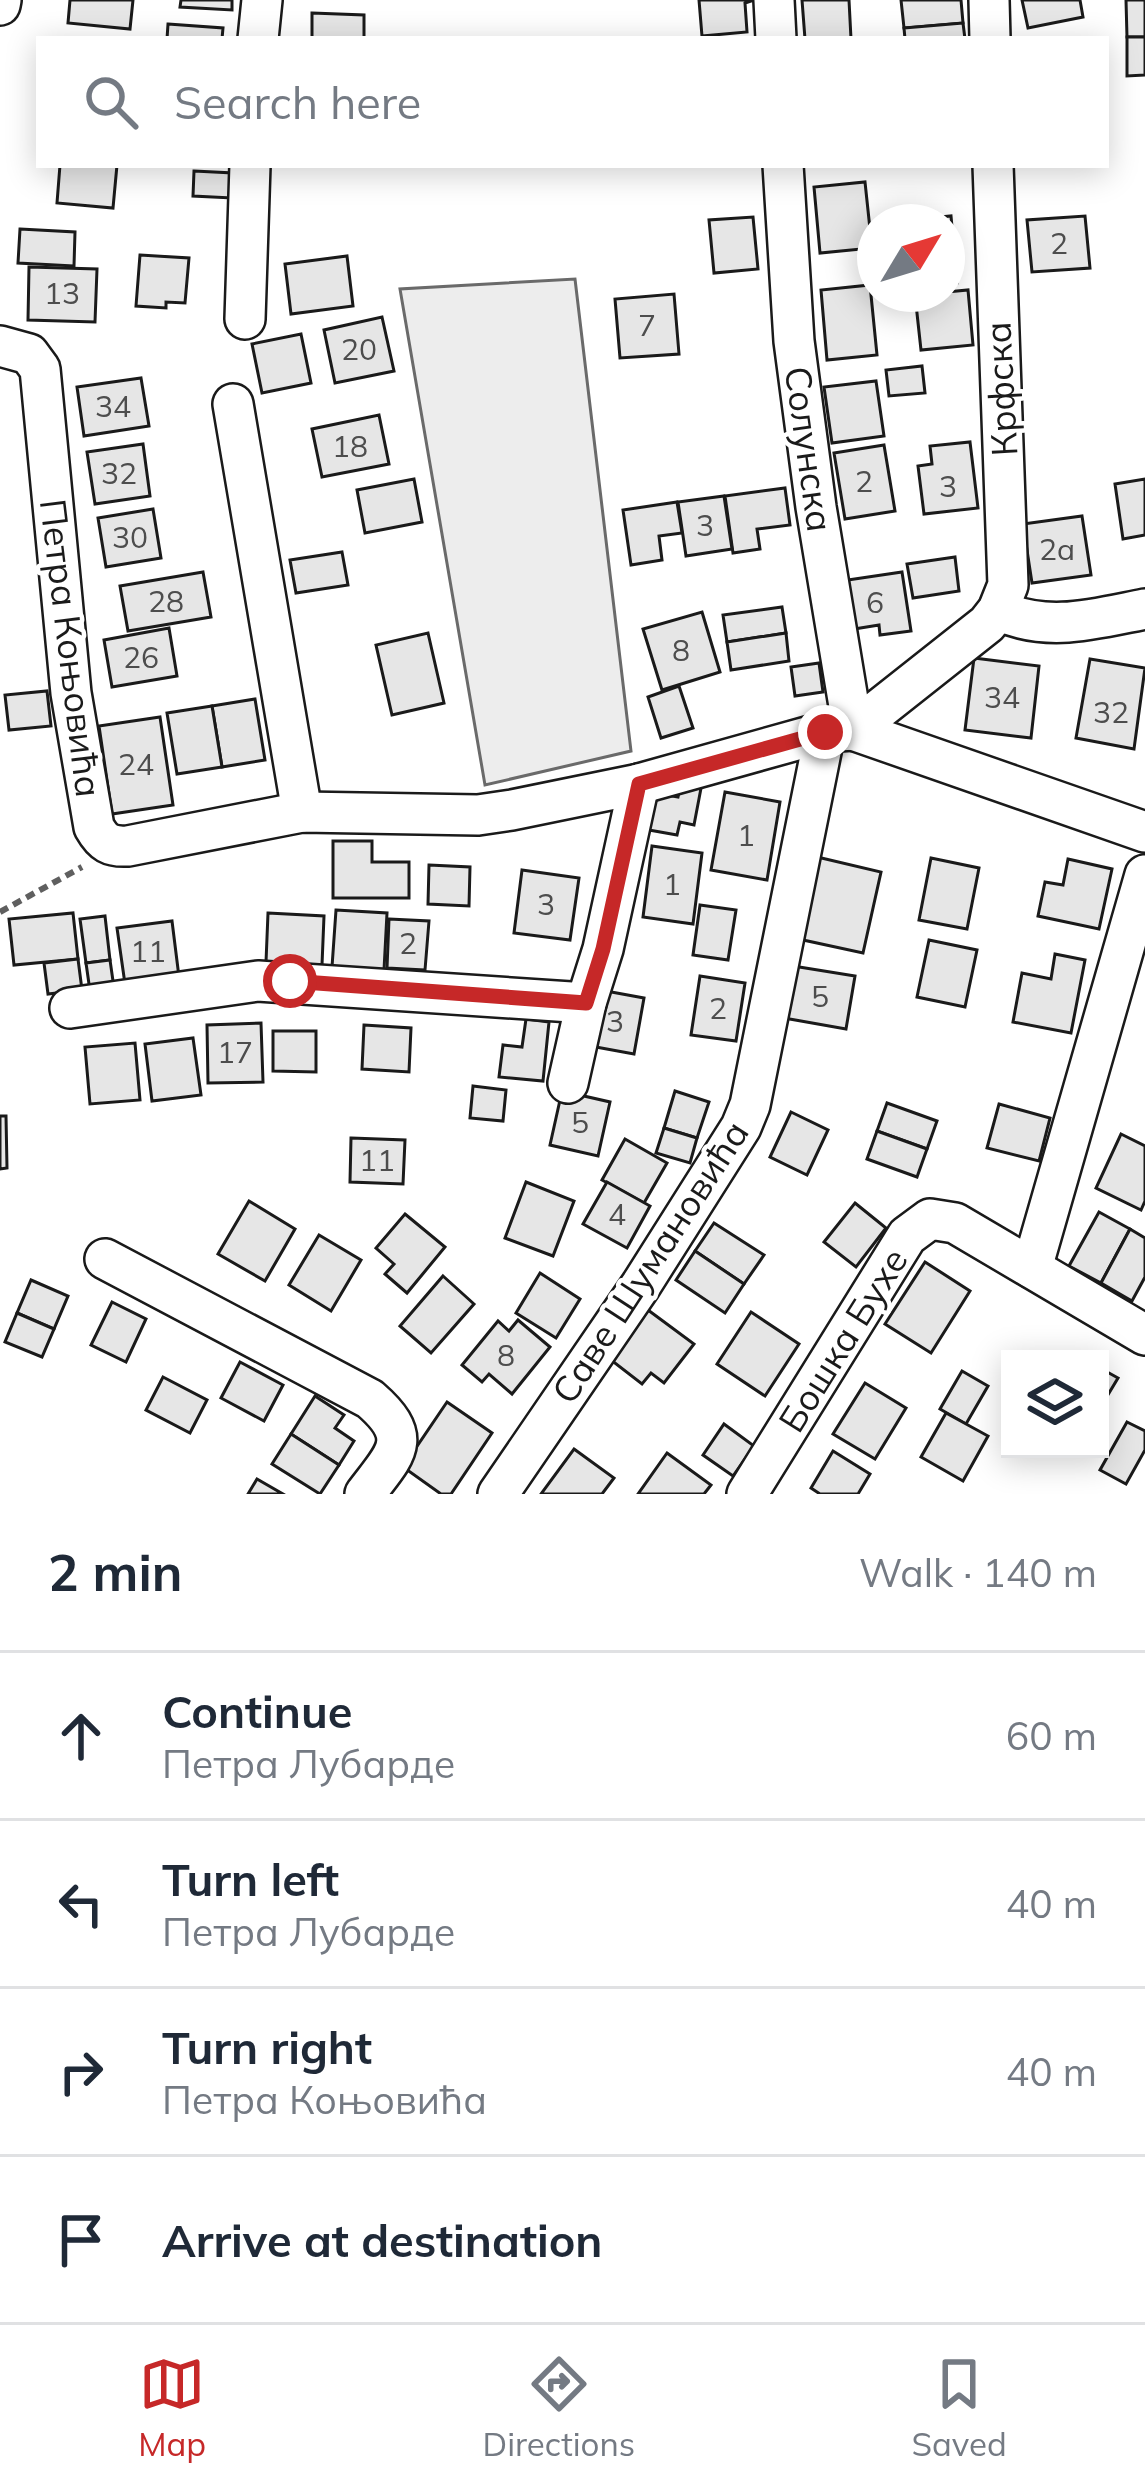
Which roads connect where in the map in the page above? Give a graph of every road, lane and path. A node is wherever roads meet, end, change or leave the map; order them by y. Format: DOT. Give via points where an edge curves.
graph roads {
  1 [pos="262,0"];
  2 [pos="774,0"];
  3 [pos="988,0"];
  4 [pos="258,36"];
  5 [pos="776,36"];
  6 [pos="990,36"];
  7 [pos="250,168"];
  8 [pos="783,168"];
  9 [pos="993,168"];
  10 [pos="244,319"];
  11 [pos="0,346"];
  12 [pos="233,404"];
  13 [pos="1145,609"];
  14 [pos="998,610"];
  15 [pos="839,731"];
  16 [pos="639,784"];
  17 [pos="302,812"];
  18 [pos="1145,832"];
  19 [pos="107,845"];
  20 [pos="1145,875"];
  21 [pos="0,912"];
  22 [pos="586,1003"];
  23 [pos="70,1008"];
  24 [pos="568,1083"];
  25 [pos="105,1258"];
  26 [pos="1032,1268"];
  27 [pos="1145,1335"];
  28 [pos="365,1494"];
  29 [pos="498,1494"];
  30 [pos="747,1494"];
  1 -- 4 [label="street"];
  2 -- 5 [label="street"];
  3 -- 6 [label="street"];
  7 -- 10 [label="street"];
  8 -- 15 [label="street, Солунска" via="794,340"];
  9 -- 14 [label="street, Крфска" via="1008,585"];
  11 -- 19 [label="street, Петра Коњовића" via="29,354 40,369 71,693 94,827"];
  12 -- 17 [label="street"];
  13 -- 14 [label="street" via="1069,624 1031,623"];
  14 -- 15 [label="street"];
  15 -- 16 [label="street, Петра Коњовића"];
  15 -- 18 [label="street"];
  15 -- 29 [label="street, Саве Шумановића" via="751,1105"];
  16 -- 17 [label="street, Петра Коњовића" via="478,815"];
  16 -- 22 [label="street"];
  17 -- 19 [label="street, Петра Коњовића"];
  19 -- 21 [label="path" via="79,870"];
  20 -- 26 [label="street"];
  22 -- 23 [label="street" via="258,981"];
  22 -- 24 [label="street"];
  25 -- 28 [label="street" via="388,1414 397,1451"];
  26 -- 27 [label="street, Бошка Бухе"];
  26 -- 30 [label="street, Бошка Бухе" via="955,1223 930,1219 907,1236"];
}
